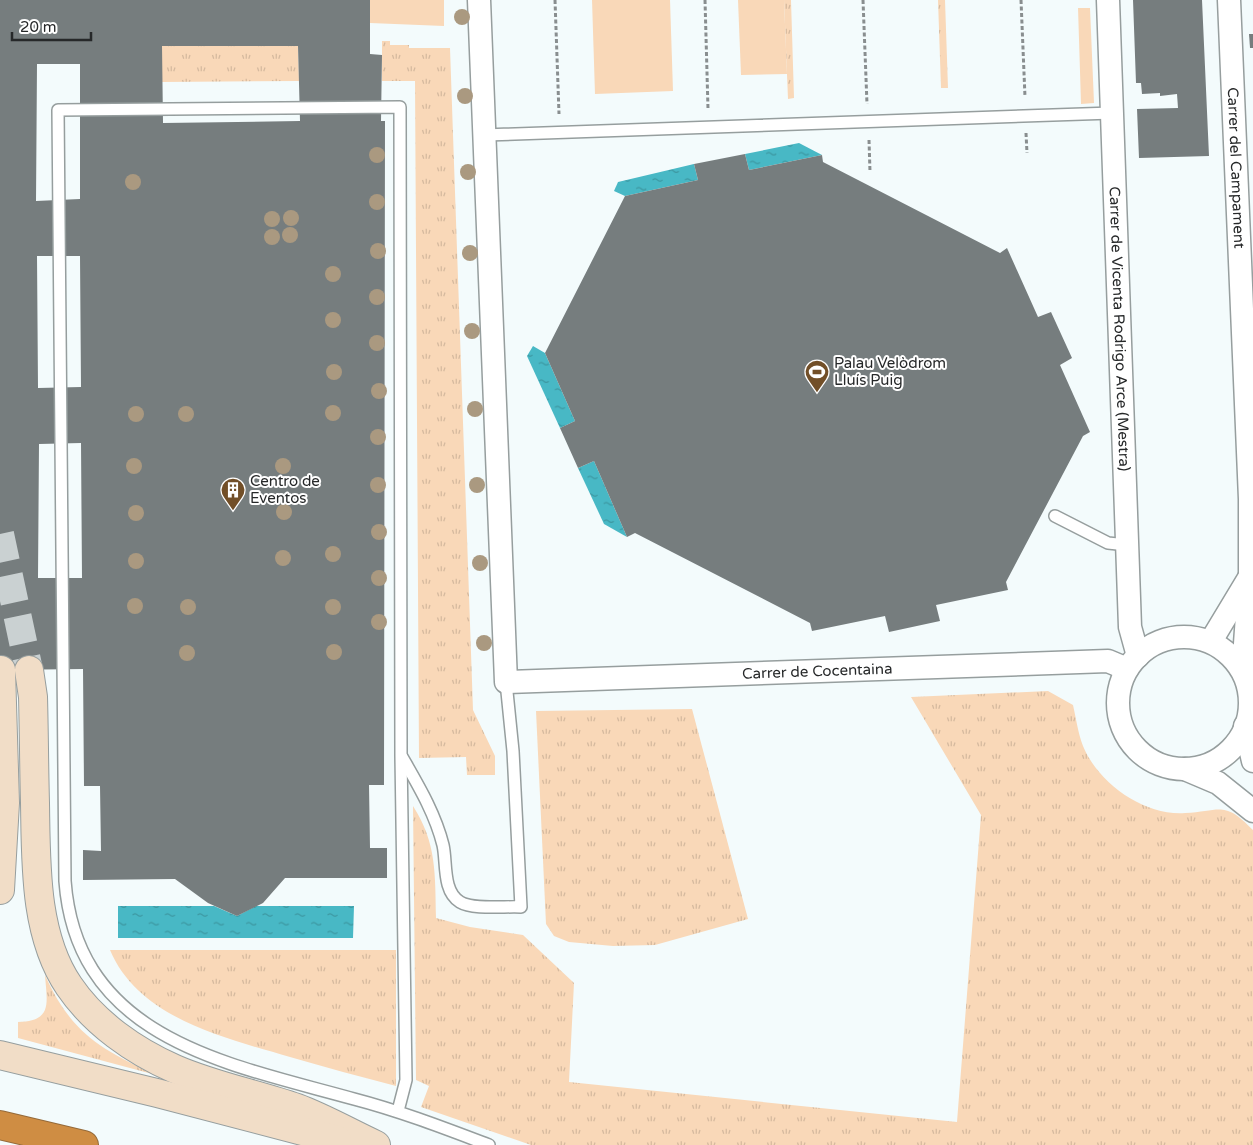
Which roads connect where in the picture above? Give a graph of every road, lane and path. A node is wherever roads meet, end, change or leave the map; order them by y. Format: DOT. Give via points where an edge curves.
graph roads {
  1 [pos="479,0"];
  2 [pos="555,0"];
  3 [pos="705,0"];
  4 [pos="863,0"];
  5 [pos="1021,0"];
  6 [pos="1108,0"];
  7 [pos="1228,0"];
  8 [pos="1112,112"];
  9 [pos="1026,116"];
  10 [pos="868,121"];
  11 [pos="708,127"];
  12 [pos="559,132"];
  13 [pos="485,135"];
  14 [pos="1027,153"];
  15 [pos="870,172"];
  16 [pos="1246,216"];
  17 [pos="1251,498"];
  18 [pos="1055,516"];
  19 [pos="1127,546"];
  20 [pos="1250,575"];
  21 [pos="1210,641"];
  22 [pos="1132,663"];
  23 [pos="1,670"];
  24 [pos="29,670"];
  25 [pos="1243,672"];
  26 [pos="506,682"];
  27 [pos="1249,721"];
  28 [pos="401,756"];
  29 [pos="1253,761"];
  30 [pos="1185,770"];
  31 [pos="1253,811"];
  32 [pos="0,890"];
  33 [pos="0,1055"];
  34 [pos="398,1111"];
  35 [pos="0,1124"];
  36 [pos="84,1145"];
  37 [pos="356,1145"];
  38 [pos="376,1145"];
  39 [pos="489,1145"];
  1 -- 13 [label="street"];
  2 -- 12 [label="path"];
  3 -- 11 [label="path"];
  4 -- 10 [label="path"];
  5 -- 9 [label="path"];
  6 -- 8 [label="street, Carrer de Vicenta Rodrigo Arce (Mestra)"];
  7 -- 16 [label="street, Carrer del Campament"];
  8 -- 9 [label="lane"];
  8 -- 19 [label="street, Carrer de Vicenta Rodrigo Arce (Mestra)"];
  9 -- 10 [label="lane"];
  9 -- 14 [label="path"];
  10 -- 11 [label="lane"];
  10 -- 15 [label="path"];
  11 -- 12 [label="lane"];
  12 -- 13 [label="lane"];
  13 -- 26 [label="street"];
  16 -- 17 [label="street, Carrer del Campament"];
  17 -- 20 [label="street, Carrer del Campament"];
  18 -- 19 [label="lane" via="1108,543"];
  19 -- 22 [label="street, Carrer de Vicenta Rodrigo Arce (Mestra)"];
  20 -- 21 [label="street"];
  20 -- 25 [label="street, Carrer del Campament"];
  21 -- 22 [label="street" via="1189,636 1166,638 1146,648"];
  21 -- 25 [label="street" via="1230,654"];
  22 -- 26 [label="street, Carrer de Cocentaina" via="1108,661"];
  22 -- 30 [label="street" via="1120,682 1120,724 1130,743 1146,757"];
  23 -- 32 [label="main road" via="5,803"];
  24 -- 38 [label="main road" via="33,697 38,884 42,916 68,985 107,1028 148,1056 198,1078 298,1108"];
  25 -- 27 [label="street" via="1250,693"];
  26 -- 28 [label="lane" via="521,906 470,906 453,897 437,825"];
  27 -- 29 [label="street"];
  27 -- 30 [label="street" via="1227,754 1207,765"];
  28 -- 34 [label="lane" via="406,1080"];
  28 -- 34 [label="lane" via="400,107 58,110 65,881 71,918 102,985 131,1014 161,1034 239,1067"];
  30 -- 31 [label="street" via="1218,783"];
  33 -- 37 [label="main road"];
  34 -- 39 [label="lane"];
  35 -- 36 [label="highway"];
}
